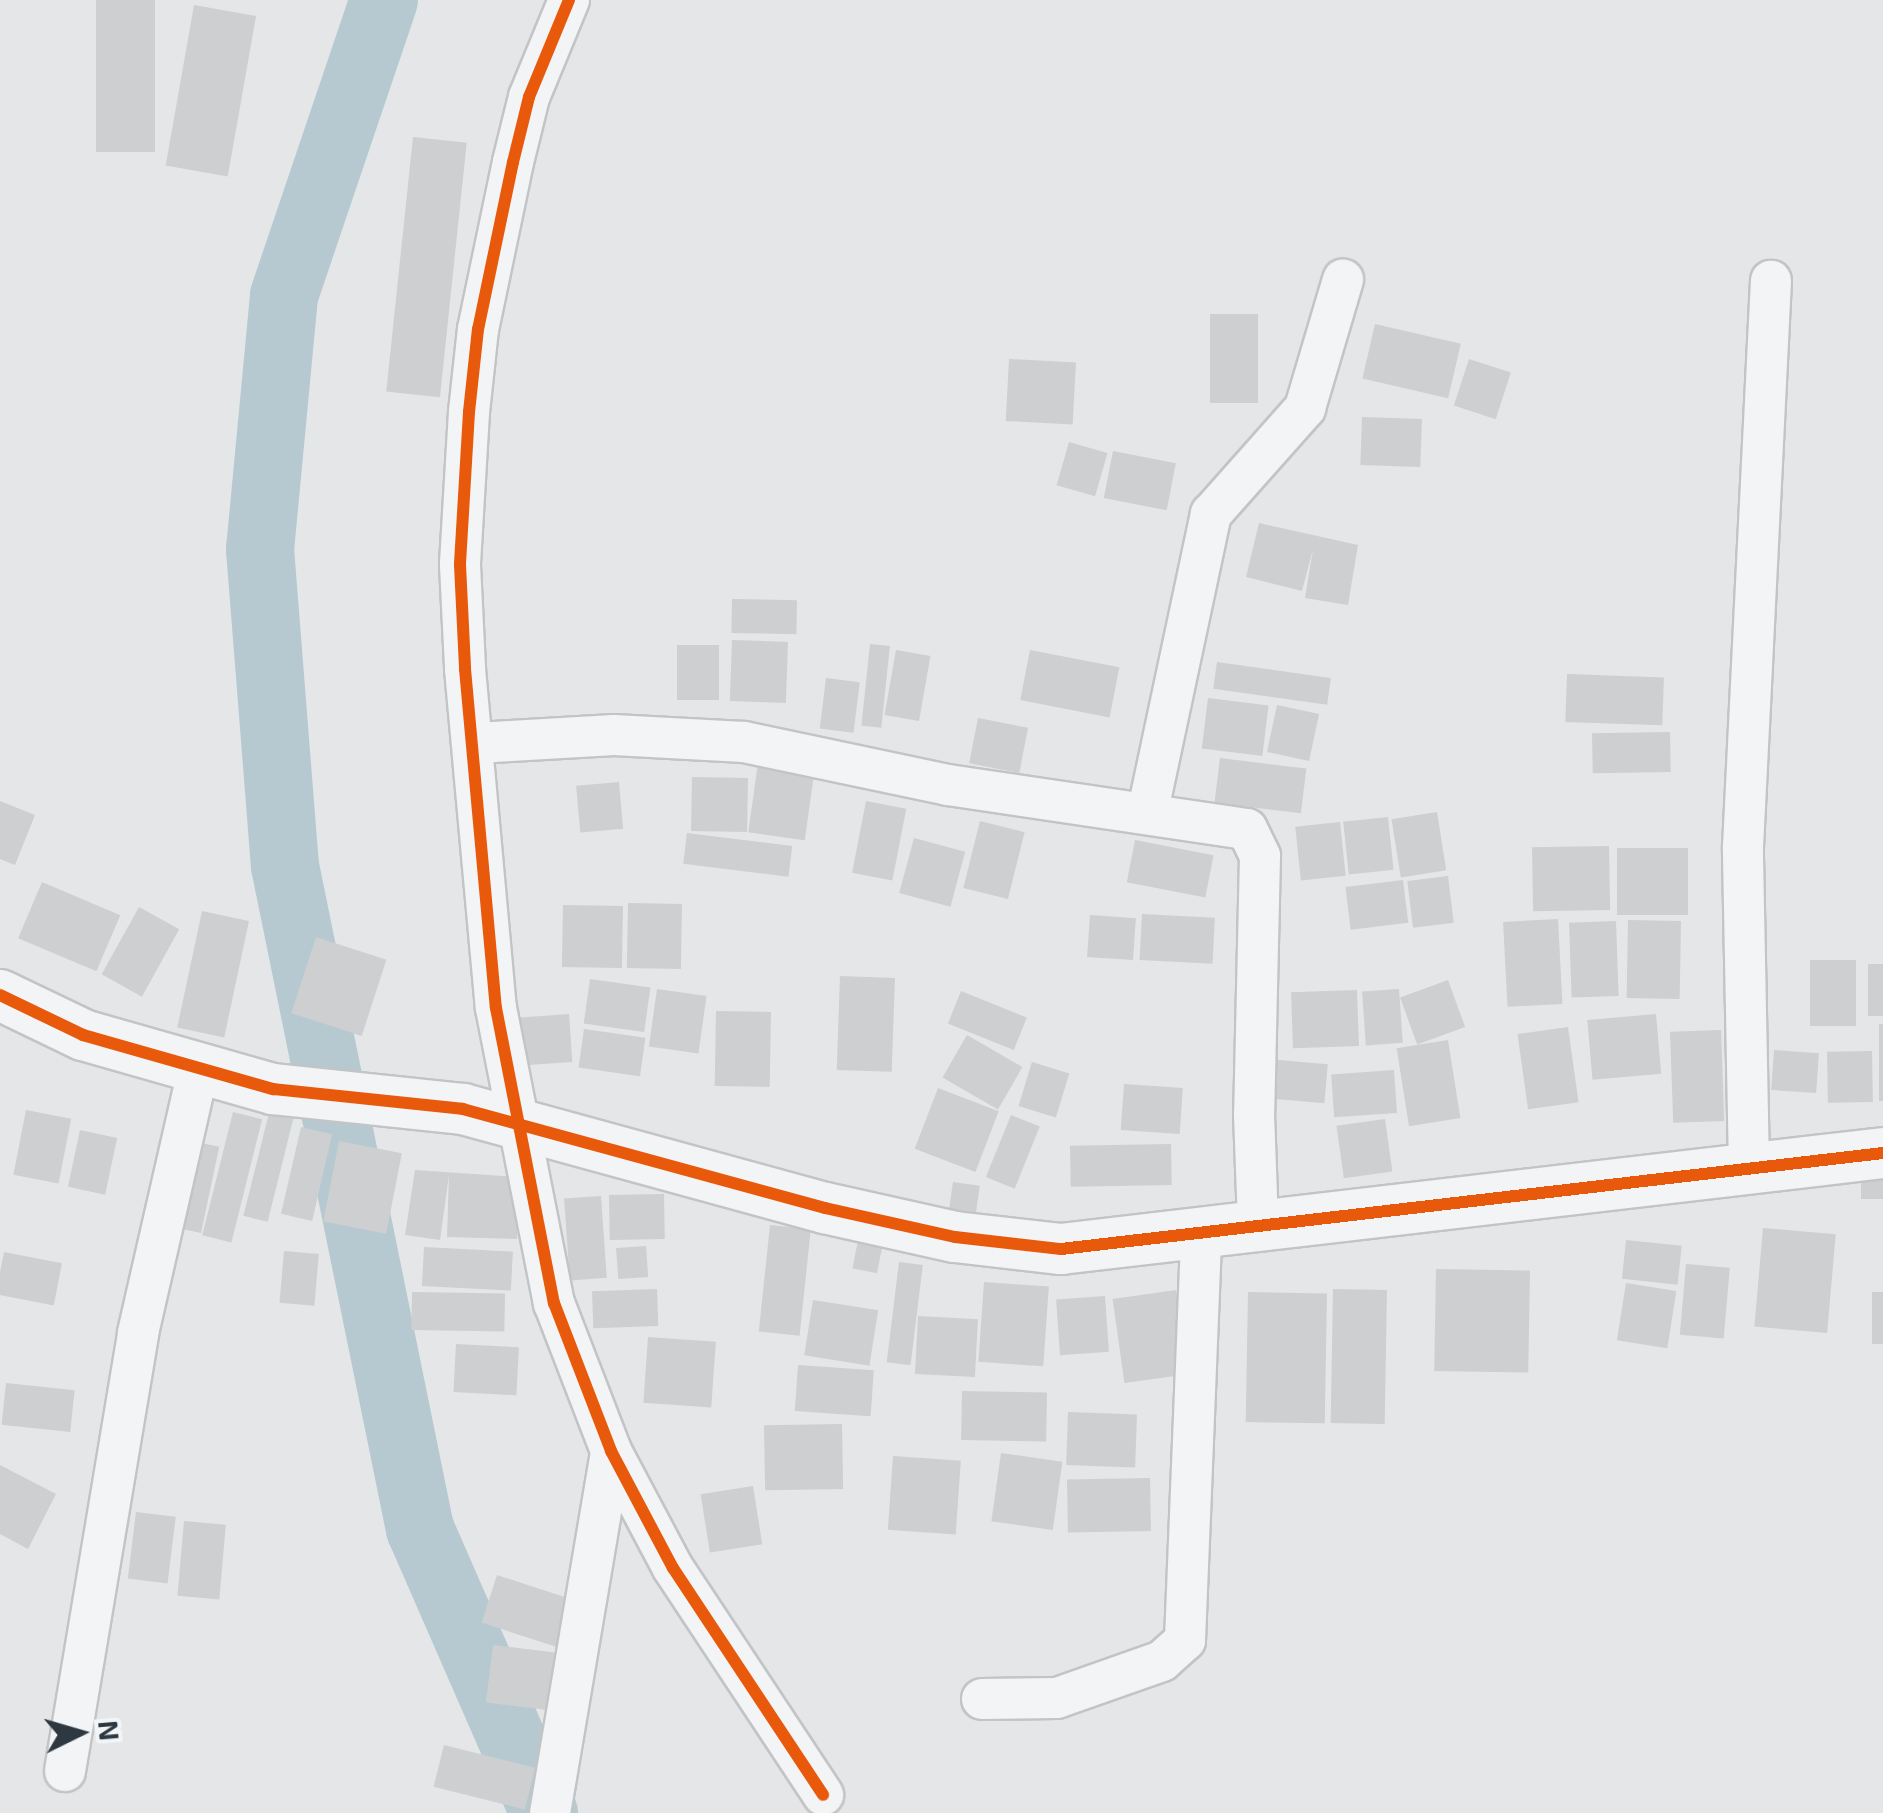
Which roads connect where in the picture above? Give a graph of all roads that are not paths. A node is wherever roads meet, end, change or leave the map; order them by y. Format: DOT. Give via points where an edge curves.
graph roads {
  1 [pos="569,0"];
  2 [pos="1343,280"];
  3 [pos="1771,281"];
  4 [pos="476,743"];
  5 [pos="1148,810"];
  6 [pos="0,996"];
  7 [pos="198,1070"];
  8 [pos="515,1120"];
  9 [pos="1883,1153"];
  10 [pos="1749,1168"];
  11 [pos="1258,1225"];
  12 [pos="1201,1233"];
  13 [pos="612,1451"];
  14 [pos="982,1699"];
  15 [pos="65,1770"];
  16 [pos="823,1795"];
  17 [pos="550,1813"];
  1 -- 4 [label="street" via="529,97 478,329 460,566"];
  2 -- 5 [label="street" via="1305,408 1211,514"];
  3 -- 10 [label="street" via="1744,847"];
  4 -- 5 [label="street" via="614,735 744,742 1014,796"];
  4 -- 8 [label="street" via="480,855"];
  5 -- 11 [label="street" via="1247,829 1260,856"];
  6 -- 7 [label="street" via="83,1035"];
  7 -- 8 [label="street" via="273,1089 402,1098"];
  7 -- 15 [label="street" via="138,1333"];
  8 -- 12 [label="street" via="825,1208 955,1236 1061,1249"];
  8 -- 13 [label="street" via="554,1302"];
  9 -- 10 [label="street"];
  10 -- 11 [label="street"];
  11 -- 12 [label="street"];
  12 -- 14 [label="street" via="1185,1640 1162,1661 1057,1698"];
  13 -- 16 [label="street" via="683,1585"];
  13 -- 17 [label="street"];
}
